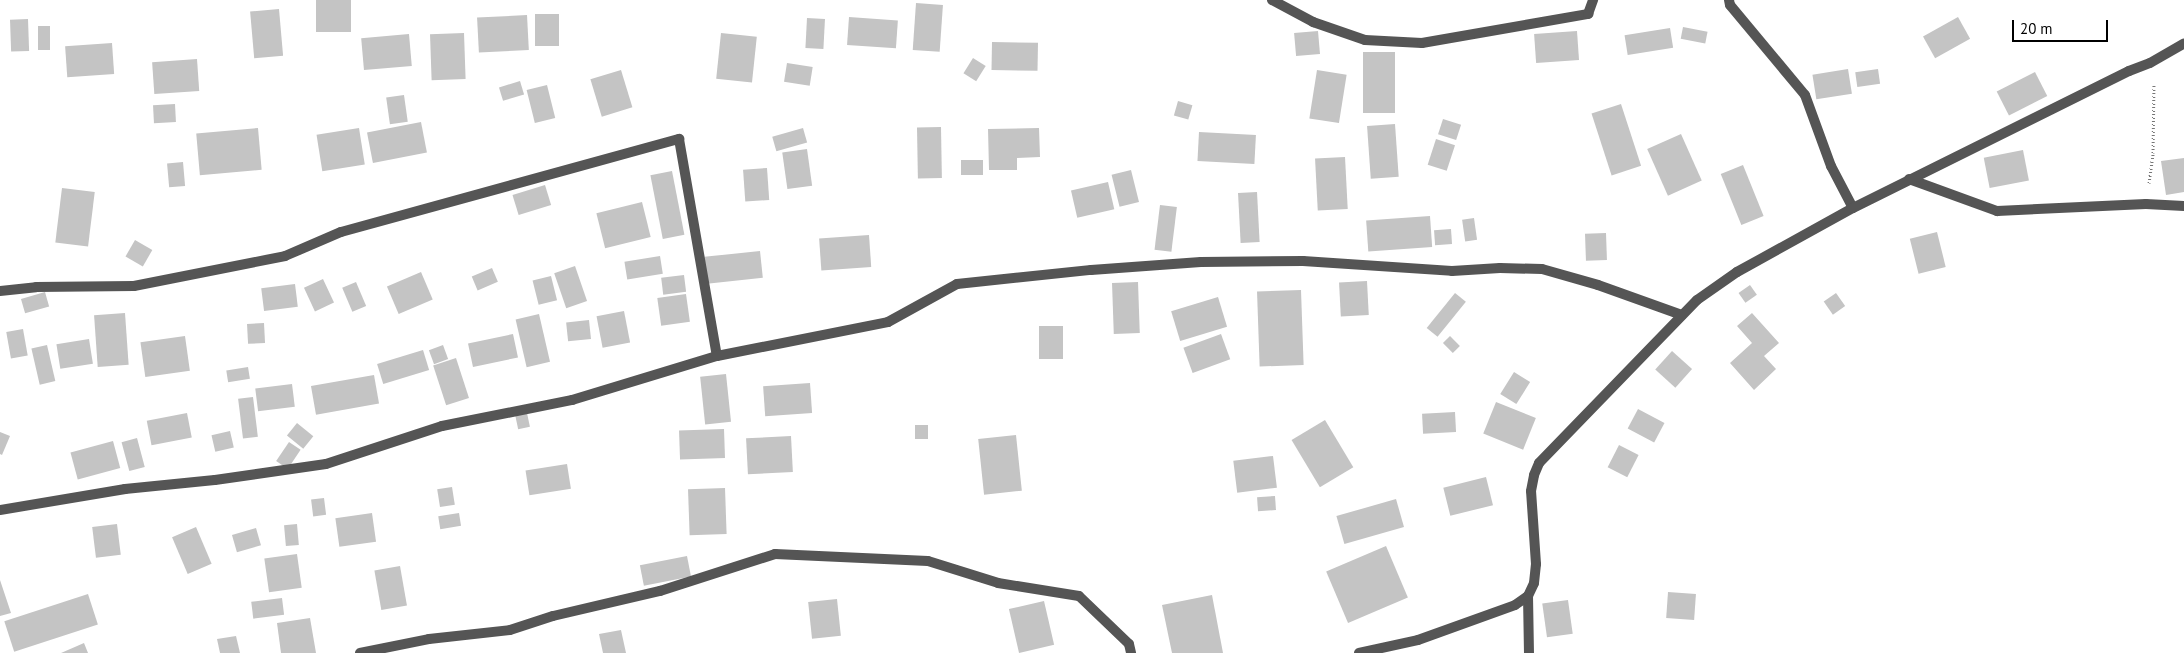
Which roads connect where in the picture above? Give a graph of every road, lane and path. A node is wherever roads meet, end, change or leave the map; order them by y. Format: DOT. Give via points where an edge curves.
graph roads {
  1 [pos="1272,0"];
  2 [pos="1593,0"];
  3 [pos="1729,0"];
  4 [pos="2184,43"];
  5 [pos="2150,63"];
  6 [pos="1909,179"];
  7 [pos="2146,204"];
  8 [pos="2184,206"];
  9 [pos="1853,208"];
  10 [pos="0,291"];
  11 [pos="1682,315"];
  12 [pos="717,356"];
  13 [pos="0,510"];
  14 [pos="1528,596"];
  15 [pos="360,653"];
  16 [pos="1131,653"];
  17 [pos="1359,653"];
  18 [pos="1529,653"];
  1 -- 2 [label="street" via="1313,22 1365,40 1422,44 1588,14"];
  3 -- 9 [label="street" via="1805,95 1831,166"];
  4 -- 5 [label="street"];
  5 -- 6 [label="street" via="2129,70"];
  5 -- 7 [label="path" via="2154,86 2153,153"];
  6 -- 7 [label="street" via="1997,211"];
  6 -- 9 [label="street"];
  7 -- 8 [label="street"];
  9 -- 11 [label="street" via="1737,272 1697,300"];
  10 -- 12 [label="street" via="36,287 134,286 286,256 341,232 679,138"];
  11 -- 12 [label="street" via="1542,268 1452,272 1303,261 1201,262 957,284 888,322"];
  11 -- 14 [label="street" via="1540,463 1531,491 1536,564 1534,583"];
  12 -- 13 [label="street" via="572,400 442,426 326,464 215,480 125,488"];
  14 -- 17 [label="street" via="1515,606 1418,640"];
  14 -- 18 [label="street"];
  15 -- 16 [label="street" via="430,639 510,630 553,616 660,591 775,554 928,561 998,583 1080,596 1129,644"];
}
